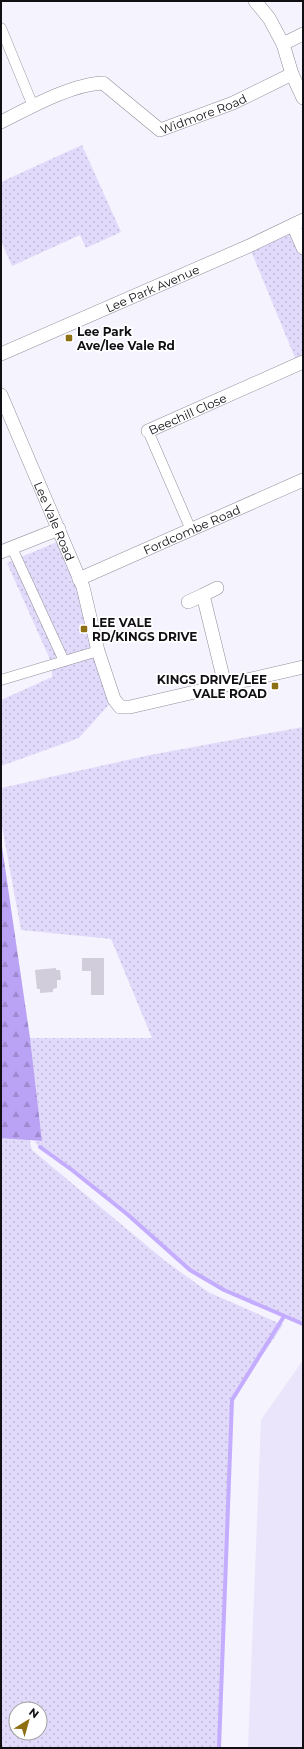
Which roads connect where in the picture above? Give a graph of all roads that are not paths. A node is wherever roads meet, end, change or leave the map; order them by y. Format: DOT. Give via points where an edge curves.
graph roads {
  1 [pos="256,1"];
  2 [pos="1,28"];
  3 [pos="303,34"];
  4 [pos="283,44"];
  5 [pos="292,74"];
  6 [pos="303,98"];
  7 [pos="33,106"];
  8 [pos="1,122"];
  9 [pos="298,222"];
  10 [pos="303,248"];
  11 [pos="1,354"];
  12 [pos="303,362"];
  13 [pos="1,395"];
  14 [pos="148,431"];
  15 [pos="303,480"];
  16 [pos="59,529"];
  17 [pos="191,530"];
  18 [pos="6,550"];
  19 [pos="80,579"];
  20 [pos="217,588"];
  21 [pos="202,595"];
  22 [pos="188,602"];
  23 [pos="98,651"];
  24 [pos="64,661"];
  25 [pos="303,667"];
  26 [pos="1,680"];
  27 [pos="225,685"];
  1 -- 4 [label="street"];
  2 -- 7 [label="street"];
  3 -- 4 [label="street"];
  4 -- 5 [label="street"];
  5 -- 6 [label="street"];
  5 -- 7 [label="street, Widmore Road" via="233,103 160,130 103,83 90,83"];
  7 -- 8 [label="street, Widmore Road"];
  9 -- 10 [label="street"];
  9 -- 11 [label="street, Lee Park Avenue" via="249,246"];
  12 -- 14 [label="street, Beechill Close"];
  13 -- 16 [label="street, Lee Vale Road"];
  14 -- 17 [label="street, Beechill Close"];
  15 -- 17 [label="street, Fordcombe Road"];
  16 -- 18 [label="street"];
  16 -- 19 [label="street, Lee Vale Road"];
  17 -- 19 [label="street, Fordcombe Road"];
  18 -- 24 [label="street"];
  19 -- 23 [label="street, Lee Vale Road"];
  20 -- 21 [label="street"];
  21 -- 22 [label="street"];
  21 -- 27 [label="street"];
  23 -- 24 [label="street"];
  23 -- 27 [label="street, Lee Vale Road" via="114,700 120,707 130,707"];
  24 -- 26 [label="street"];
  25 -- 27 [label="street"];
}
